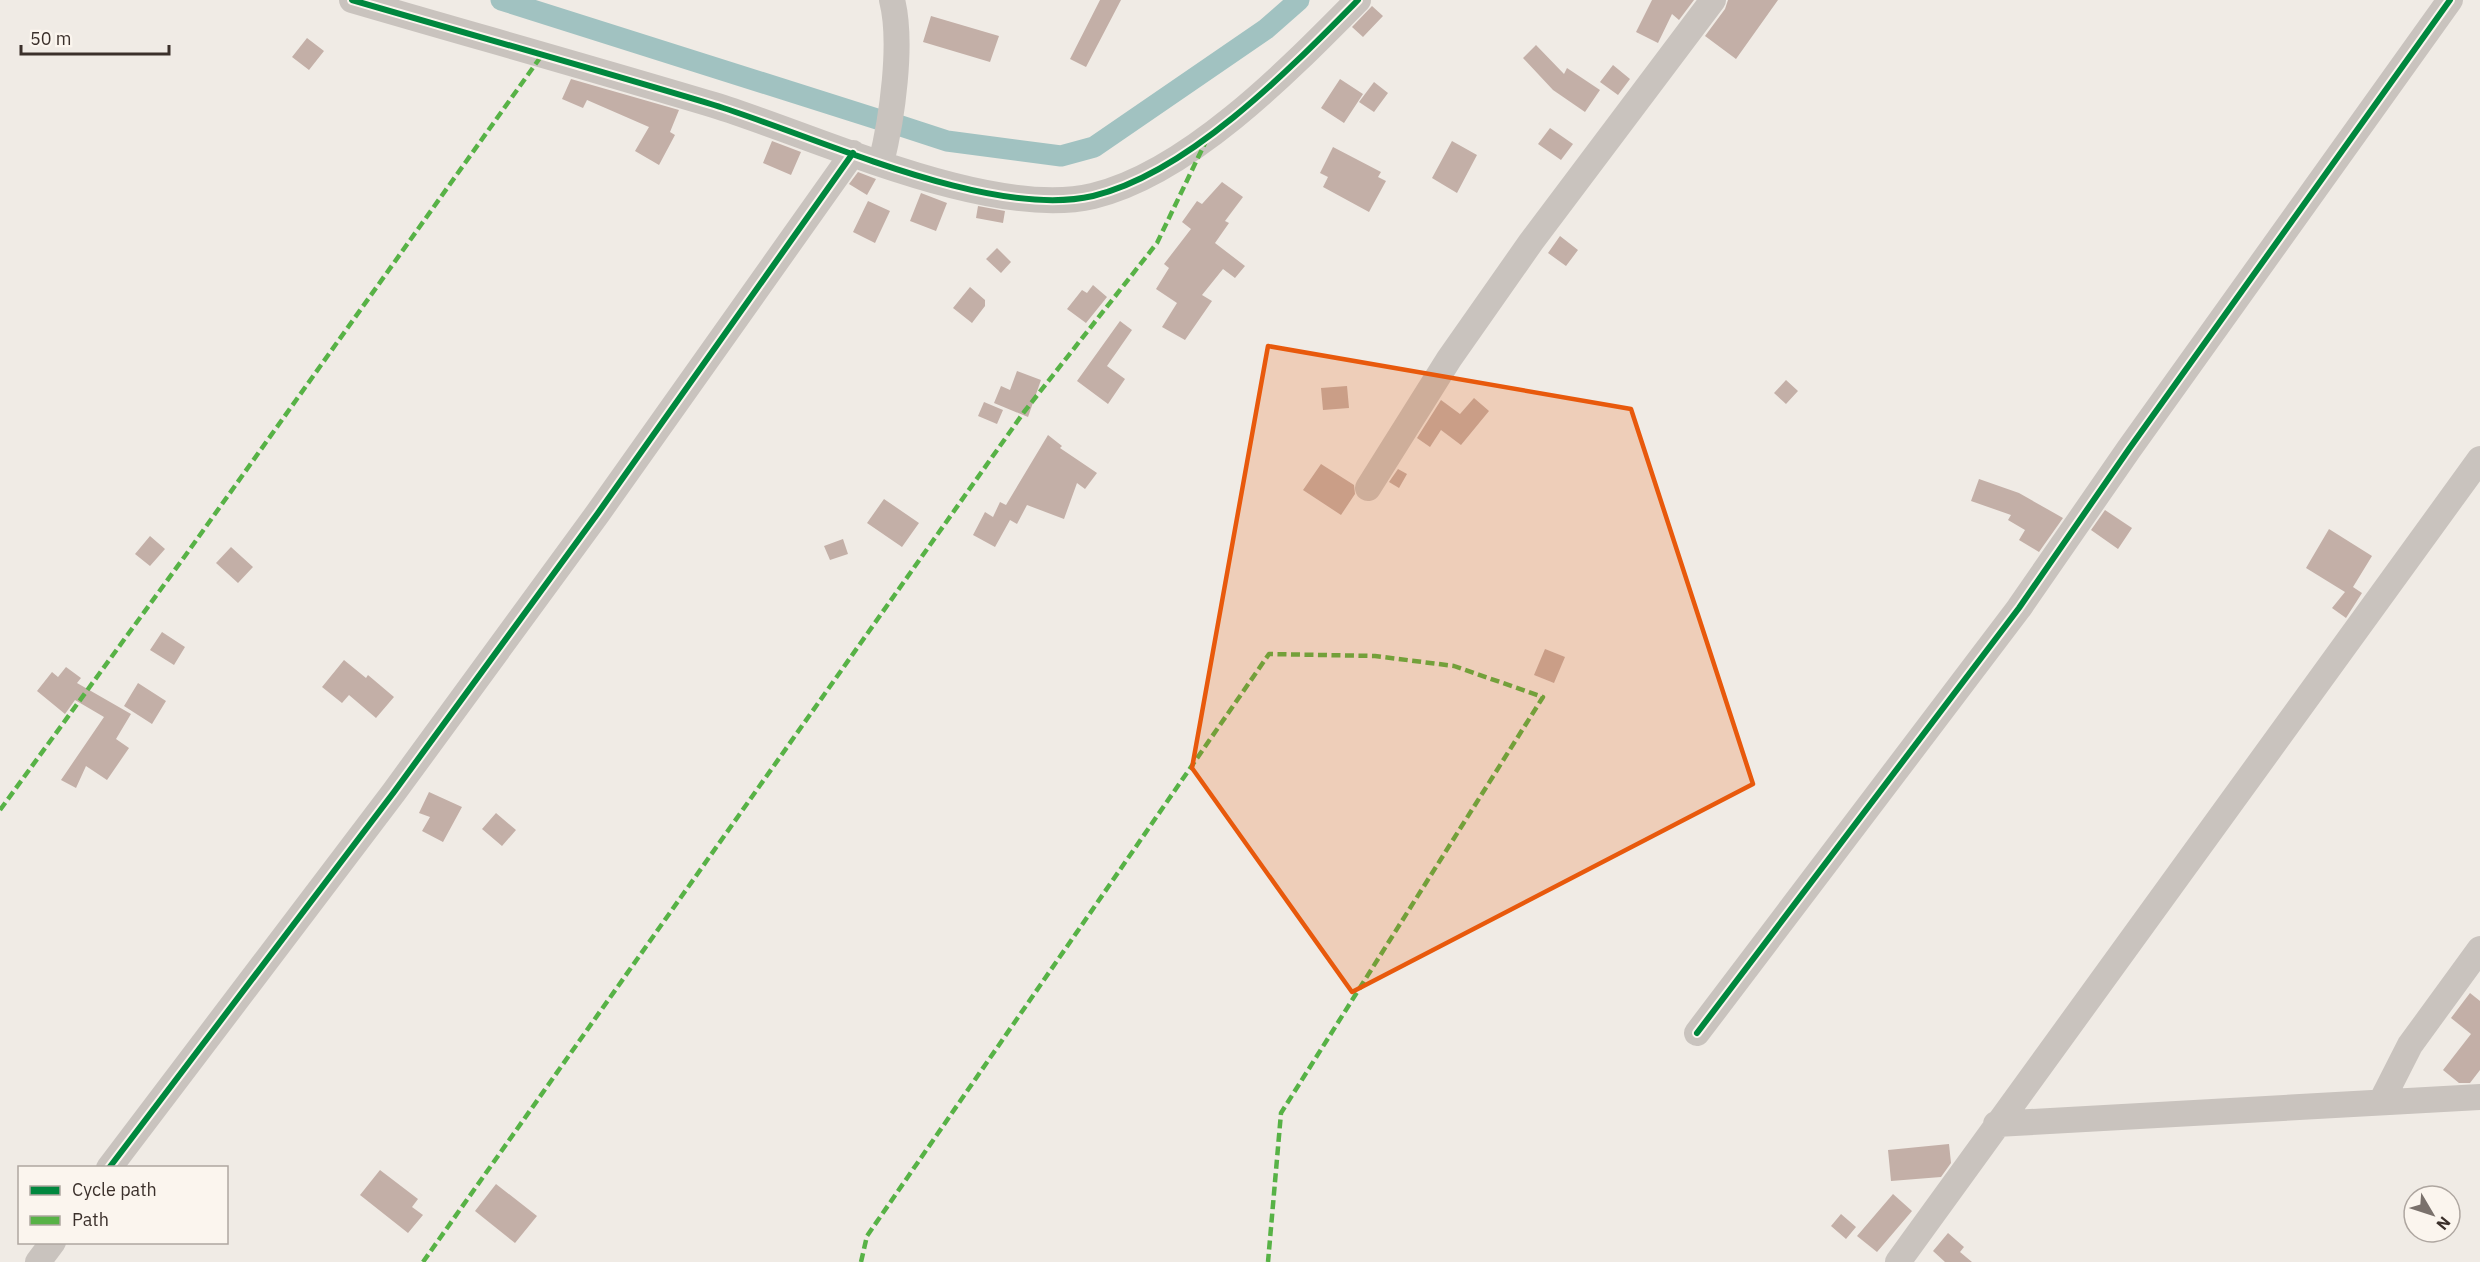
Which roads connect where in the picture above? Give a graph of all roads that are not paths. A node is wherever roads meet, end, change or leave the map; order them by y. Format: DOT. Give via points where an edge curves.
graph roads {
  1 [pos="352,0"];
  2 [pos="892,0"];
  3 [pos="1358,0"];
  4 [pos="1713,0"];
  5 [pos="2450,0"];
  6 [pos="853,153"];
  7 [pos="881,163"];
  8 [pos="2480,459"];
  9 [pos="1368,488"];
  10 [pos="2480,949"];
  11 [pos="1697,1034"];
  12 [pos="2480,1097"];
  13 [pos="2381,1102"];
  14 [pos="1996,1124"];
  15 [pos="110,1166"];
  16 [pos="52,1244"];
  17 [pos="38,1262"];
  18 [pos="1898,1262"];
  1 -- 6 [label="street" via="717,106"];
  2 -- 7 [label="street" via="897,34 888,134"];
  3 -- 7 [label="street" via="1209,136 1133,182 1093,196 1056,200 1008,195 962,187"];
  4 -- 9 [label="street" via="1449,359"];
  5 -- 11 [label="street" via="2019,608"];
  6 -- 7 [label="street"];
  6 -- 15 [label="street" via="450,715"];
  8 -- 14 [label="street"];
  10 -- 13 [label="street" via="2410,1045"];
  12 -- 13 [label="street"];
  13 -- 14 [label="street"];
  14 -- 18 [label="street"];
  16 -- 17 [label="street"];
}
